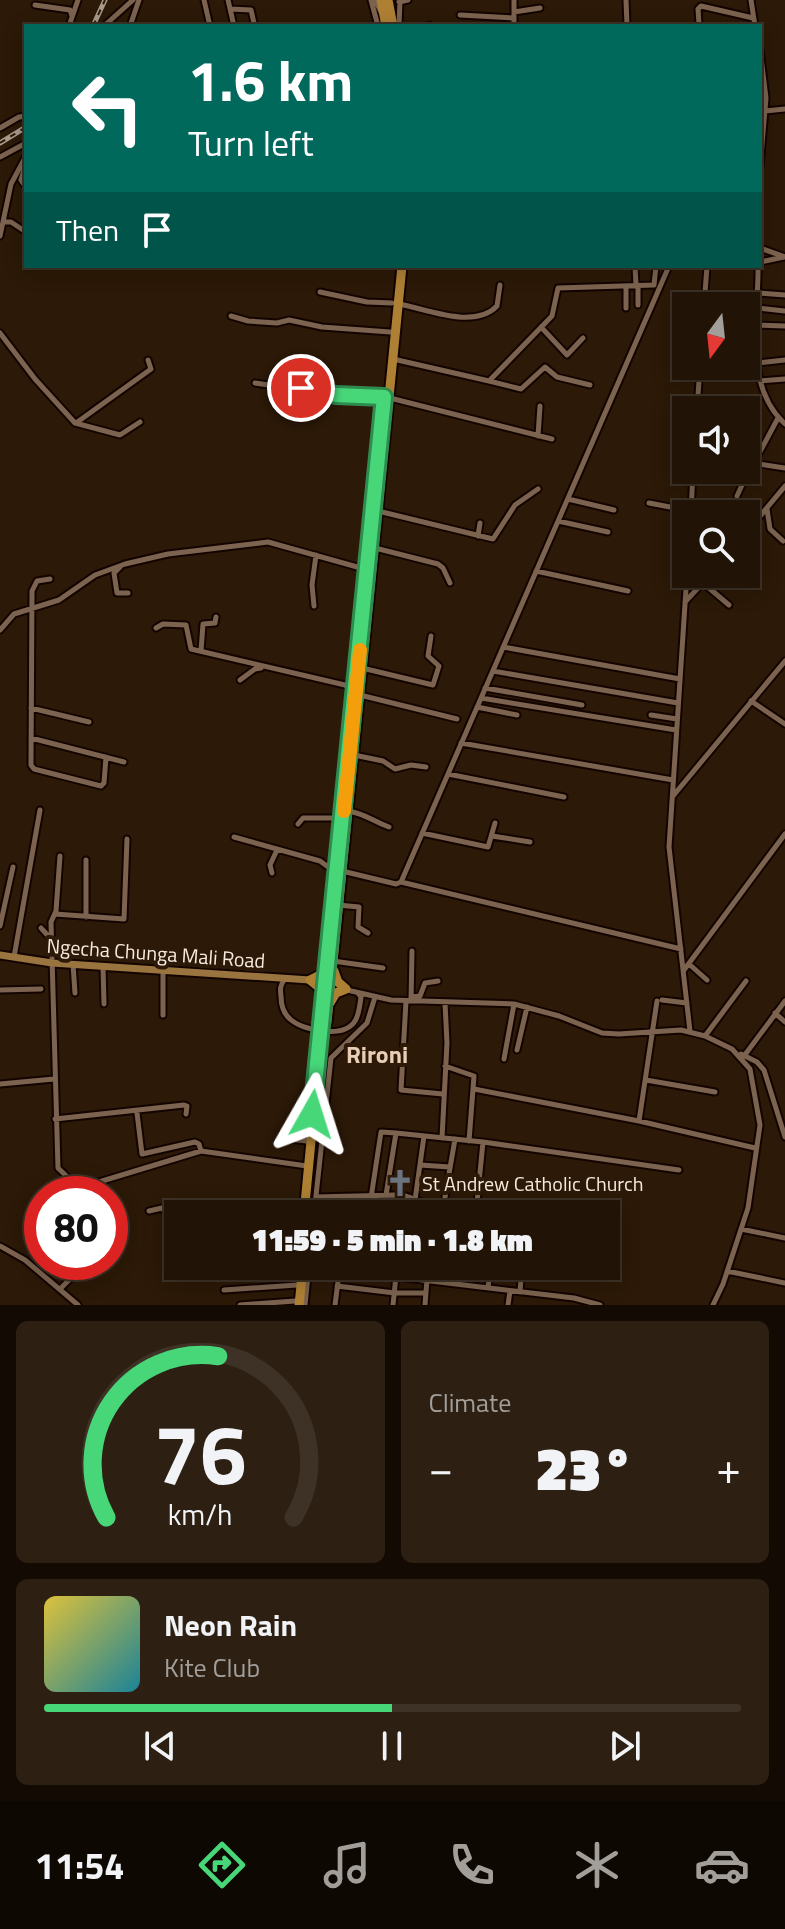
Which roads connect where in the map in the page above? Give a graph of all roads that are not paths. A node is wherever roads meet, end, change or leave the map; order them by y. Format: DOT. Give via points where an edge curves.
graph roads {
  1 [pos="78,0"];
  2 [pos="133,0"];
  3 [pos="139,0"];
  4 [pos="204,0"];
  5 [pos="228,0"];
  6 [pos="373,0"];
  7 [pos="381,0"];
  8 [pos="408,0"];
  9 [pos="514,0"];
  10 [pos="626,0"];
  11 [pos="751,0"];
  12 [pos="396,1"];
  13 [pos="35,5"];
  14 [pos="540,8"];
  15 [pos="230,9"];
  16 [pos="460,15"];
  17 [pos="514,15"];
  18 [pos="72,16"];
  19 [pos="753,18"];
  20 [pos="254,23"];
  21 [pos="383,23"];
  22 [pos="70,24"];
  23 [pos="106,24"];
  24 [pos="131,24"];
  25 [pos="210,24"];
  26 [pos="234,24"];
  27 [pos="396,24"];
  28 [pos="514,24"];
  29 [pos="627,24"];
  30 [pos="699,24"];
  31 [pos="754,24"];
  32 [pos="762,77"];
  33 [pos="763,97"];
  34 [pos="785,109"];
  35 [pos="765,111"];
  36 [pos="24,116"];
  37 [pos="0,128"];
  38 [pos="24,144"];
  39 [pos="762,145"];
  40 [pos="0,157"];
  41 [pos="24,159"];
  42 [pos="4,222"];
  43 [pos="24,231"];
  44 [pos="0,236"];
  45 [pos="762,249"];
  46 [pos="762,263"];
  47 [pos="399,268"];
  48 [pos="635,268"];
  49 [pos="656,268"];
  50 [pos="668,268"];
  51 [pos="707,268"];
  52 [pos="759,268"];
  53 [pos="500,285"];
  54 [pos="637,285"];
  55 [pos="626,286"];
  56 [pos="320,292"];
  57 [pos="705,292"];
  58 [pos="759,292"];
  59 [pos="760,293"];
  60 [pos="785,295"];
  61 [pos="395,304"];
  62 [pos="638,305"];
  63 [pos="626,308"];
  64 [pos="760,308"];
  65 [pos="785,311"];
  66 [pos="231,316"];
  67 [pos="760,325"];
  68 [pos="785,326"];
  69 [pos="541,327"];
  70 [pos="390,332"];
  71 [pos="0,333"];
  72 [pos="583,338"];
  73 [pos="393,359"];
  74 [pos="148,360"];
  75 [pos="785,360"];
  76 [pos="760,363"];
  77 [pos="785,379"];
  78 [pos="489,381"];
  79 [pos="760,381"];
  80 [pos="255,383"];
  81 [pos="590,385"];
  82 [pos="386,397"];
  83 [pos="540,406"];
  84 [pos="778,418"];
  85 [pos="140,422"];
  86 [pos="75,423"];
  87 [pos="785,424"];
  88 [pos="538,436"];
  89 [pos="552,439"];
  90 [pos="760,447"];
  91 [pos="760,464"];
  92 [pos="785,468"];
  93 [pos="742,484"];
  94 [pos="785,486"];
  95 [pos="538,489"];
  96 [pos="737,496"];
  97 [pos="568,499"];
  98 [pos="649,503"];
  99 [pos="672,508"];
  100 [pos="767,508"];
  101 [pos="614,510"];
  102 [pos="377,511"];
  103 [pos="760,516"];
  104 [pos="558,521"];
  105 [pos="480,523"];
  106 [pos="608,532"];
  107 [pos="478,536"];
  108 [pos="783,541"];
  109 [pos="374,548"];
  110 [pos="316,555"];
  111 [pos="122,565"];
  112 [pos="368,570"];
  113 [pos="536,571"];
  114 [pos="50,579"];
  115 [pos="450,583"];
  116 [pos="686,588"];
  117 [pos="698,588"];
  118 [pos="709,588"];
  119 [pos="628,591"];
  120 [pos="128,593"];
  121 [pos="685,602"];
  122 [pos="729,605"];
  123 [pos="314,606"];
  124 [pos="33,608"];
  125 [pos="216,617"];
  126 [pos="156,628"];
  127 [pos="0,630"];
  128 [pos="431,636"];
  129 [pos="503,647"];
  130 [pos="201,651"];
  131 [pos="785,661"];
  132 [pos="362,668"];
  133 [pos="493,671"];
  134 [pos="680,679"];
  135 [pos="240,680"];
  136 [pos="485,688"];
  137 [pos="355,691"];
  138 [pos="481,698"];
  139 [pos="751,701"];
  140 [pos="678,703"];
  141 [pos="582,705"];
  142 [pos="477,707"];
  143 [pos="31,708"];
  144 [pos="517,715"];
  145 [pos="651,715"];
  146 [pos="457,719"];
  147 [pos="677,719"];
  148 [pos="89,722"];
  149 [pos="785,724"];
  150 [pos="676,730"];
  151 [pos="31,738"];
  152 [pos="461,743"];
  153 [pos="353,755"];
  154 [pos="106,757"];
  155 [pos="124,762"];
  156 [pos="426,767"];
  157 [pos="448,774"];
  158 [pos="673,780"];
  159 [pos="564,797"];
  160 [pos="672,797"];
  161 [pos="40,810"];
  162 [pos="345,814"];
  163 [pos="495,823"];
  164 [pos="298,824"];
  165 [pos="389,827"];
  166 [pos="422,833"];
  167 [pos="785,834"];
  168 [pos="492,836"];
  169 [pos="234,837"];
  170 [pos="127,839"];
  171 [pos="530,842"];
  172 [pos="278,850"];
  173 [pos="60,856"];
  174 [pos="86,860"];
  175 [pos="13,867"];
  176 [pos="272,873"];
  177 [pos="339,875"];
  178 [pos="401,882"];
  179 [pos="338,905"];
  180 [pos="54,914"];
  181 [pos="86,917"];
  182 [pos="0,926"];
  183 [pos="41,928"];
  184 [pos="368,933"];
  185 [pos="52,940"];
  186 [pos="681,949"];
  187 [pos="412,951"];
  188 [pos="0,955"];
  189 [pos="14,957"];
  190 [pos="332,960"];
  191 [pos="52,963"];
  192 [pos="73,964"];
  193 [pos="689,964"];
  194 [pos="103,966"];
  195 [pos="383,968"];
  196 [pos="163,970"];
  197 [pos="684,971"];
  198 [pos="286,978"];
  199 [pos="310,980"];
  200 [pos="707,980"];
  201 [pos="438,981"];
  202 [pos="746,981"];
  203 [pos="41,989"];
  204 [pos="346,989"];
  205 [pos="0,990"];
  206 [pos="75,993"];
  207 [pos="358,993"];
  208 [pos="375,997"];
  209 [pos="410,1000"];
  210 [pos="785,1001"];
  211 [pos="445,1003"];
  212 [pos="687,1003"];
  213 [pos="104,1004"];
  214 [pos="514,1004"];
  215 [pos="527,1007"];
  216 [pos="775,1013"];
  217 [pos="163,1015"];
  218 [pos="325,1016"];
  219 [pos="785,1022"];
  220 [pos="653,1031"];
  221 [pos="690,1031"];
  222 [pos="705,1036"];
  223 [pos="323,1037"];
  224 [pos="517,1050"];
  225 [pos="735,1052"];
  226 [pos="317,1053"];
  227 [pos="744,1056"];
  228 [pos="504,1059"];
  229 [pos="445,1066"];
  230 [pos="54,1079"];
  231 [pos="646,1080"];
  232 [pos="0,1084"];
  233 [pos="474,1089"];
  234 [pos="715,1092"];
  235 [pos="443,1094"];
  236 [pos="137,1113"];
  237 [pos="186,1114"];
  238 [pos="55,1119"];
  239 [pos="639,1121"];
  240 [pos="396,1133"];
  241 [pos="424,1136"];
  242 [pos="785,1137"];
  243 [pos="442,1138"];
  244 [pos="455,1139"];
  245 [pos="307,1141"];
  246 [pos="469,1141"];
  247 [pos="483,1142"];
  248 [pos="278,1143"];
  249 [pos="755,1148"];
  250 [pos="201,1151"];
  251 [pos="420,1165"];
  252 [pos="306,1166"];
  253 [pos="450,1167"];
  254 [pos="679,1170"];
  255 [pos="386,1195"];
  256 [pos="406,1196"];
  257 [pos="316,1197"];
  258 [pos="372,1198"];
  259 [pos="306,1200"];
  260 [pos="307,1200"];
  261 [pos="316,1200"];
  262 [pos="406,1200"];
  263 [pos="415,1200"];
  264 [pos="441,1200"];
  265 [pos="477,1200"];
  266 [pos="164,1210"];
  267 [pos="149,1211"];
  268 [pos="741,1229"];
  269 [pos="785,1238"];
  270 [pos="0,1246"];
  271 [pos="727,1271"];
  272 [pos="69,1280"];
  273 [pos="298,1280"];
  274 [pos="300,1280"];
  275 [pos="305,1280"];
  276 [pos="338,1280"];
  277 [pos="397,1280"];
  278 [pos="426,1280"];
  279 [pos="458,1280"];
  280 [pos="489,1280"];
  281 [pos="521,1280"];
  282 [pos="259,1282"];
  283 [pos="785,1283"];
  284 [pos="457,1284"];
  285 [pos="297,1285"];
  286 [pos="337,1286"];
  287 [pos="273,1287"];
  288 [pos="488,1287"];
  289 [pos="60,1289"];
  290 [pos="224,1290"];
  291 [pos="510,1291"];
  292 [pos="520,1292"];
  293 [pos="395,1293"];
  294 [pos="425,1293"];
  295 [pos="547,1296"];
  296 [pos="299,1304"];
  297 [pos="78,1305"];
  298 [pos="240,1305"];
  299 [pos="335,1305"];
  300 [pos="393,1305"];
  301 [pos="425,1305"];
  302 [pos="508,1305"];
  303 [pos="546,1305"];
  304 [pos="600,1305"];
  305 [pos="713,1305"];
  1 -- 18 [label="street"];
  2 -- 23 [label="street"];
  3 -- 24 [label="street"];
  4 -- 25 [label="street"];
  5 -- 15 [label="street"];
  6 -- 21 [label="street"];
  6 -- 21 [label="street"];
  7 -- 21 [label="highway"];
  8 -- 12 [label="street"];
  9 -- 17 [label="street"];
  10 -- 29 [label="street"];
  11 -- 19 [label="street"];
  12 -- 27 [label="highway"];
  13 -- 18 [label="street" via="70,10"];
  14 -- 17 [label="street"];
  15 -- 20 [label="street" via="251,10"];
  15 -- 26 [label="street"];
  16 -- 17 [label="street"];
  17 -- 28 [label="street"];
  18 -- 22 [label="street"];
  19 -- 30 [label="street" via="701,6"];
  19 -- 31 [label="street"];
  32 -- 33 [label="street"];
  33 -- 35 [label="street"];
  34 -- 35 [label="street"];
  35 -- 39 [label="street"];
  36 -- 37 [label="street"];
  38 -- 40 [label="street"];
  41 -- 42 [label="street" via="12,180"];
  42 -- 43 [label="street"];
  42 -- 44 [label="street"];
  45 -- 46 [label="street" via="785,257"];
  47 -- 61 [label="highway"];
  48 -- 54 [label="street"];
  49 -- 54 [label="street" via="655,284"];
  50 -- 97 [label="street"];
  51 -- 57 [label="street"];
  52 -- 58 [label="street"];
  53 -- 61 [label="street" via="497,306 483,316 458,318"];
  54 -- 55 [label="street"];
  54 -- 62 [label="street"];
  55 -- 63 [label="street"];
  55 -- 69 [label="street" via="558,288 553,314"];
  56 -- 61 [label="street"];
  59 -- 60 [label="street"];
  61 -- 70 [label="highway"];
  61 -- 73 [label="highway"];
  64 -- 65 [label="street"];
  66 -- 70 [label="street"];
  67 -- 68 [label="street"];
  69 -- 72 [label="street" via="567,355"];
  69 -- 78 [label="street"];
  70 -- 82 [label="highway"];
  71 -- 86 [label="street"];
  73 -- 78 [label="street"];
  73 -- 82 [label="highway"];
  74 -- 86 [label="street" via="151,369"];
  75 -- 76 [label="street"];
  77 -- 79 [label="street"];
  78 -- 81 [label="street" via="521,389 545,367 557,377"];
  79 -- 84 [label="street"];
  80 -- 82 [label="street"];
  82 -- 88 [label="street"];
  82 -- 102 [label="highway"];
  82 -- 112 [label="highway"];
  83 -- 88 [label="street"];
  84 -- 87 [label="street"];
  84 -- 90 [label="street"];
  85 -- 86 [label="street" via="120,435"];
  88 -- 89 [label="street"];
  91 -- 92 [label="street"];
  93 -- 96 [label="street"];
  94 -- 100 [label="street"];
  95 -- 107 [label="street" via="515,505 494,538"];
  97 -- 101 [label="street"];
  97 -- 104 [label="street"];
  98 -- 99 [label="street"];
  100 -- 103 [label="street"];
  100 -- 108 [label="street" via="770,529"];
  102 -- 107 [label="street"];
  102 -- 109 [label="highway"];
  104 -- 106 [label="street"];
  104 -- 113 [label="street"];
  105 -- 107 [label="street"];
  109 -- 115 [label="street" via="438,564"];
  109 -- 132 [label="highway"];
  110 -- 111 [label="street" via="257,543"];
  110 -- 112 [label="street"];
  110 -- 123 [label="street"];
  111 -- 120 [label="street" via="114,573 117,593"];
  111 -- 124 [label="street" via="88,579 59,600"];
  112 -- 137 [label="highway"];
  113 -- 119 [label="street"];
  113 -- 129 [label="street"];
  114 -- 124 [label="street" via="35,583"];
  116 -- 121 [label="street"];
  117 -- 121 [label="street"];
  118 -- 122 [label="street"];
  121 -- 134 [label="street"];
  124 -- 127 [label="street" via="14,614"];
  124 -- 143 [label="street"];
  125 -- 130 [label="street" via="215,623 203,624"];
  126 -- 130 [label="street" via="187,626 189,647"];
  128 -- 132 [label="street" via="428,655 439,666 433,685"];
  129 -- 133 [label="street"];
  129 -- 134 [label="street"];
  130 -- 137 [label="street"];
  131 -- 139 [label="street"];
  132 -- 137 [label="highway"];
  133 -- 136 [label="street"];
  133 -- 140 [label="street"];
  134 -- 140 [label="street"];
  135 -- 137 [label="street" via="259,667"];
  136 -- 138 [label="street"];
  136 -- 141 [label="street"];
  137 -- 146 [label="street"];
  137 -- 153 [label="highway"];
  137 -- 162 [label="highway"];
  138 -- 142 [label="street"];
  138 -- 150 [label="street"];
  139 -- 149 [label="street"];
  139 -- 160 [label="street"];
  140 -- 147 [label="street"];
  142 -- 144 [label="street"];
  142 -- 152 [label="street"];
  143 -- 148 [label="street"];
  143 -- 151 [label="street"];
  145 -- 147 [label="street"];
  147 -- 150 [label="street"];
  150 -- 158 [label="street"];
  151 -- 154 [label="street"];
  151 -- 154 [label="street" via="34,769 101,786"];
  152 -- 157 [label="street"];
  152 -- 158 [label="street"];
  153 -- 156 [label="street" via="395,769"];
  153 -- 162 [label="highway"];
  154 -- 155 [label="street"];
  157 -- 159 [label="street"];
  157 -- 166 [label="street"];
  158 -- 160 [label="street"];
  160 -- 186 [label="street" via="669,855"];
  161 -- 189 [label="street"];
  162 -- 164 [label="street" via="303,818"];
  162 -- 165 [label="street" via="372,816"];
  162 -- 177 [label="highway"];
  163 -- 168 [label="street"];
  166 -- 168 [label="street" via="488,847"];
  166 -- 178 [label="street"];
  167 -- 193 [label="street"];
  168 -- 171 [label="street"];
  169 -- 172 [label="street"];
  170 -- 181 [label="street" via="124,919"];
  172 -- 176 [label="street"];
  172 -- 177 [label="street" via="322,862"];
  173 -- 180 [label="street"];
  174 -- 181 [label="street"];
  175 -- 182 [label="street"];
  177 -- 178 [label="street"];
  177 -- 179 [label="highway"];
  177 -- 190 [label="highway"];
  178 -- 186 [label="street"];
  179 -- 184 [label="street" via="359,907 358,927"];
  179 -- 190 [label="highway"];
  180 -- 181 [label="street"];
  180 -- 185 [label="street"];
  183 -- 185 [label="street"];
  185 -- 191 [label="street"];
  186 -- 197 [label="street"];
  187 -- 209 [label="street"];
  188 -- 189 [label="main road, Ngecha Chunga Mali Road"];
  189 -- 191 [label="main road, Ngecha Chunga Mali Road"];
  190 -- 195 [label="street"];
  190 -- 199 [label="highway" via="324,973"];
  190 -- 204 [label="highway" via="336,979"];
  190 -- 218 [label="highway"];
  191 -- 192 [label="main road, Ngecha Chunga Mali Road"];
  191 -- 230 [label="street"];
  192 -- 194 [label="main road, Ngecha Chunga Mali Road"];
  192 -- 206 [label="street"];
  193 -- 197 [label="street"];
  193 -- 200 [label="street"];
  194 -- 196 [label="main road, Ngecha Chunga Mali Road"];
  194 -- 213 [label="street"];
  196 -- 198 [label="main road, Ngecha Chunga Mali Road"];
  196 -- 217 [label="street"];
  197 -- 212 [label="street"];
  198 -- 199 [label="main road, Ngecha Chunga Mali Road"];
  198 -- 207 [label="street" via="280,988 283,1009 295,1023 309,1028 340,1031 350,1026 358,1012"];
  199 -- 218 [label="highway" via="321,989"];
  201 -- 209 [label="street" via="425,983 420,996"];
  202 -- 222 [label="street"];
  203 -- 205 [label="street"];
  204 -- 207 [label="street"];
  204 -- 218 [label="highway" via="333,995"];
  207 -- 208 [label="street"];
  208 -- 209 [label="street"];
  208 -- 257 [label="street" via="367,1023 331,1058"];
  209 -- 211 [label="street"];
  209 -- 235 [label="street" via="401,1090"];
  210 -- 216 [label="street"];
  211 -- 214 [label="street"];
  211 -- 229 [label="street"];
  212 -- 220 [label="street" via="660,1001"];
  212 -- 221 [label="street"];
  214 -- 215 [label="street"];
  214 -- 228 [label="street"];
  215 -- 220 [label="street" via="602,1033"];
  215 -- 224 [label="street"];
  216 -- 219 [label="street"];
  216 -- 227 [label="street"];
  218 -- 223 [label="highway, bridge"];
  220 -- 221 [label="street"];
  220 -- 231 [label="street"];
  221 -- 222 [label="street"];
  222 -- 225 [label="street"];
  223 -- 252 [label="highway"];
  223 -- 260 [label="highway"];
  225 -- 227 [label="street"];
  225 -- 249 [label="street" via="750,1069 755,1085 760,1125"];
  226 -- 245 [label="street"];
  227 -- 242 [label="street" via="764,1070"];
  229 -- 233 [label="street" via="473,1074"];
  229 -- 235 [label="street"];
  230 -- 232 [label="street"];
  230 -- 238 [label="street"];
  231 -- 234 [label="street"];
  231 -- 239 [label="street"];
  233 -- 239 [label="street"];
  233 -- 246 [label="street"];
  235 -- 243 [label="street"];
  236 -- 250 [label="street" via="142,1154 195,1142"];
  237 -- 238 [label="street" via="184,1105"];
  238 -- 250 [label="street" via="57,1166 77,1188"];
  239 -- 249 [label="street"];
  240 -- 241 [label="street"];
  240 -- 255 [label="street"];
  240 -- 258 [label="street" via="381,1132"];
  241 -- 243 [label="street"];
  241 -- 251 [label="street"];
  243 -- 244 [label="street"];
  244 -- 246 [label="street"];
  244 -- 253 [label="street"];
  245 -- 248 [label="street" via="280,1138"];
  245 -- 252 [label="street"];
  246 -- 247 [label="street"];
  247 -- 254 [label="street"];
  247 -- 265 [label="street"];
  249 -- 268 [label="street"];
  250 -- 252 [label="street"];
  251 -- 253 [label="street"];
  251 -- 263 [label="street"];
  252 -- 259 [label="highway"];
  253 -- 264 [label="street"];
  255 -- 256 [label="street"];
  255 -- 258 [label="street"];
  256 -- 262 [label="street"];
  256 -- 263 [label="street"];
  257 -- 258 [label="street"];
  257 -- 261 [label="street"];
  266 -- 267 [label="street"];
  268 -- 269 [label="street"];
  268 -- 271 [label="street"];
  270 -- 289 [label="street"];
  271 -- 283 [label="street"];
  271 -- 305 [label="street"];
  272 -- 289 [label="street"];
  273 -- 285 [label="highway"];
  274 -- 296 [label="highway"];
  275 -- 296 [label="street"];
  276 -- 286 [label="street"];
  277 -- 293 [label="street"];
  278 -- 284 [label="street"];
  278 -- 294 [label="street"];
  279 -- 284 [label="street"];
  280 -- 288 [label="street"];
  281 -- 292 [label="street"];
  282 -- 287 [label="street"];
  284 -- 288 [label="street"];
  285 -- 287 [label="street"];
  285 -- 296 [label="highway"];
  286 -- 293 [label="street"];
  286 -- 299 [label="street"];
  287 -- 290 [label="street"];
  288 -- 291 [label="street"];
  289 -- 297 [label="street"];
  291 -- 292 [label="street"];
  291 -- 302 [label="street"];
  292 -- 295 [label="street"];
  293 -- 294 [label="street"];
  293 -- 300 [label="street"];
  294 -- 301 [label="street"];
  295 -- 303 [label="street"];
  295 -- 304 [label="street"];
  296 -- 298 [label="street"];
}
